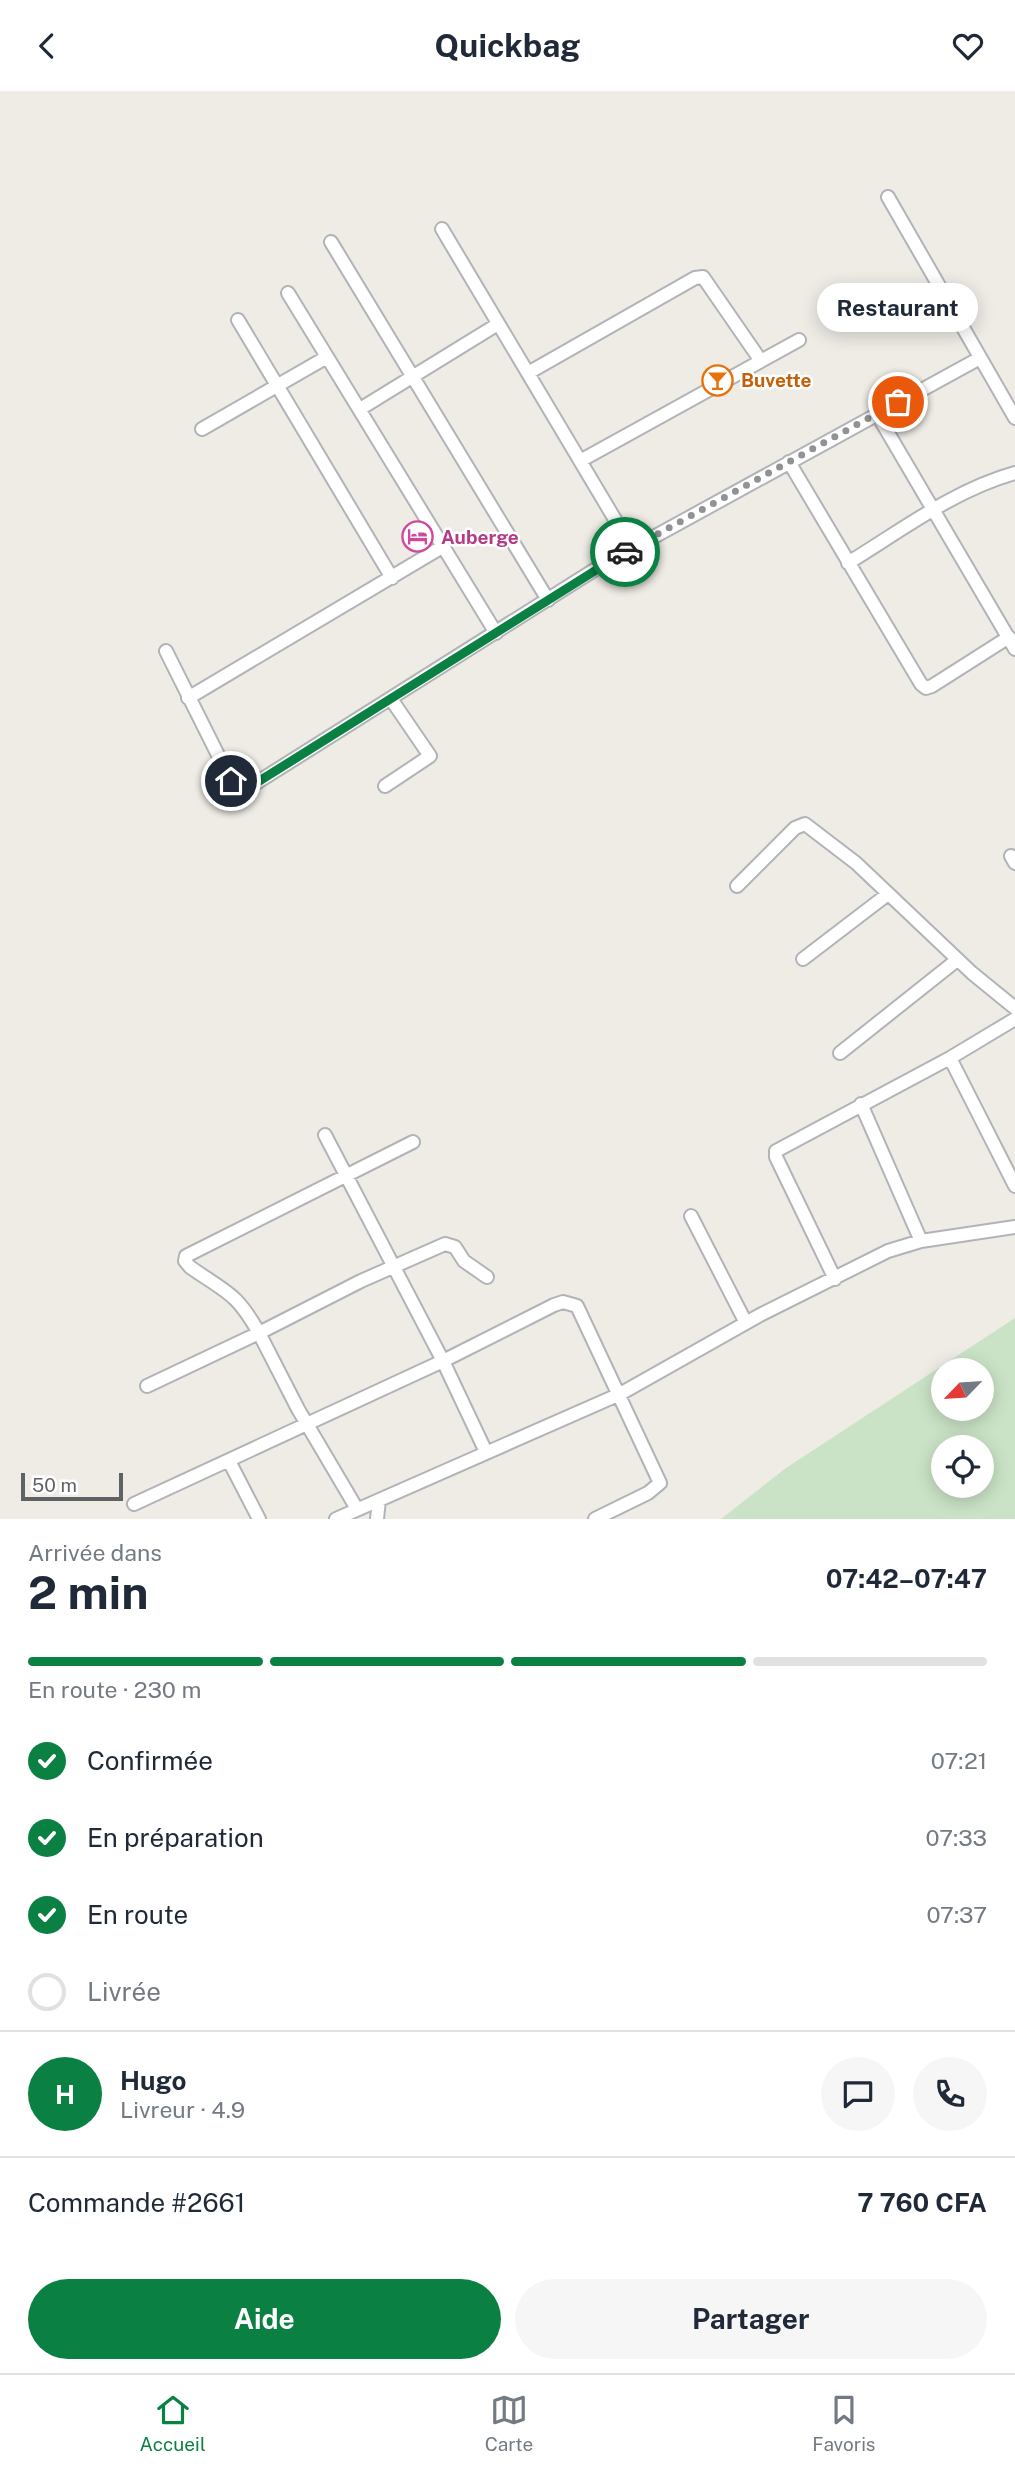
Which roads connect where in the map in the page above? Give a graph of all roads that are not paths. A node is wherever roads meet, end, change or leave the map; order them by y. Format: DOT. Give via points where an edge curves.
graph roads {
  1 [pos="888,197"];
  2 [pos="442,229"];
  3 [pos="331,242"];
  4 [pos="288,293"];
  5 [pos="238,320"];
  6 [pos="498,324"];
  7 [pos="799,340"];
  8 [pos="327,357"];
  9 [pos="980,358"];
  10 [pos="761,362"];
  11 [pos="528,373"];
  12 [pos="412,376"];
  13 [pos="279,387"];
  14 [pos="360,409"];
  15 [pos="877,414"];
  16 [pos="1015,418"];
  17 [pos="202,429"];
  18 [pos="580,461"];
  19 [pos="789,462"];
  20 [pos="1015,473"];
  21 [pos="935,508"];
  22 [pos="442,547"];
  23 [pos="632,548"];
  24 [pos="848,563"];
  25 [pos="391,578"];
  26 [pos="548,600"];
  27 [pos="496,633"];
  28 [pos="1012,643"];
  29 [pos="166,652"];
  30 [pos="188,698"];
  31 [pos="391,699"];
  32 [pos="385,786"];
  33 [pos="737,886"];
  34 [pos="888,894"];
  35 [pos="803,959"];
  36 [pos="957,960"];
  37 [pos="1015,1008"];
  38 [pos="1015,1019"];
  39 [pos="841,1053"];
  40 [pos="950,1058"];
  41 [pos="861,1104"];
  42 [pos="325,1135"];
  43 [pos="413,1142"];
  44 [pos="346,1175"];
  45 [pos="1015,1186"];
  46 [pos="691,1216"];
  47 [pos="1015,1227"];
  48 [pos="921,1241"];
  49 [pos="393,1266"];
  50 [pos="487,1277"];
  51 [pos="835,1279"];
  52 [pos="746,1323"];
  53 [pos="259,1333"];
  54 [pos="443,1361"];
  55 [pos="148,1386"];
  56 [pos="620,1394"];
  57 [pos="308,1426"];
  58 [pos="486,1452"];
  59 [pos="229,1461"];
  60 [pos="379,1500"];
  61 [pos="134,1504"];
  62 [pos="357,1509"];
  63 [pos="258,1519"];
  64 [pos="336,1519"];
  65 [pos="377,1519"];
  66 [pos="596,1519"];
  1 -- 9 [label="street"];
  2 -- 6 [label="street"];
  3 -- 12 [label="street"];
  4 -- 8 [label="street"];
  5 -- 13 [label="street"];
  6 -- 11 [label="street"];
  6 -- 12 [label="street"];
  7 -- 10 [label="street"];
  8 -- 13 [label="street"];
  8 -- 14 [label="street"];
  9 -- 15 [label="street"];
  9 -- 16 [label="street"];
  10 -- 11 [label="street" via="703,277"];
  10 -- 18 [label="street"];
  11 -- 18 [label="street"];
  12 -- 14 [label="street"];
  12 -- 26 [label="street"];
  13 -- 17 [label="street"];
  13 -- 25 [label="street"];
  14 -- 22 [label="street"];
  15 -- 19 [label="street"];
  15 -- 21 [label="street"];
  18 -- 23 [label="street"];
  19 -- 23 [label="street"];
  19 -- 24 [label="street"];
  20 -- 21 [label="street"];
  21 -- 24 [label="street"];
  21 -- 28 [label="street"];
  22 -- 25 [label="street"];
  22 -- 27 [label="street"];
  23 -- 26 [label="street"];
  24 -- 28 [label="street" via="926,688"];
  25 -- 30 [label="street"];
  26 -- 27 [label="street"];
  27 -- 31 [label="street"];
  29 -- 30 [label="street"];
  30 -- 31 [label="street" via="231,781 242,788"];
  31 -- 32 [label="street" via="430,755"];
  33 -- 34 [label="street" via="795,828 806,824"];
  34 -- 35 [label="street"];
  34 -- 36 [label="street"];
  36 -- 37 [label="street"];
  36 -- 39 [label="street"];
  38 -- 40 [label="street"];
  40 -- 41 [label="street"];
  40 -- 45 [label="street"];
  41 -- 48 [label="street"];
  41 -- 51 [label="street" via="776,1150"];
  42 -- 44 [label="street"];
  43 -- 44 [label="street"];
  44 -- 49 [label="street"];
  44 -- 53 [label="street" via="186,1256 190,1267 236,1298"];
  46 -- 52 [label="street"];
  47 -- 48 [label="street"];
  48 -- 51 [label="street" via="888,1251"];
  49 -- 50 [label="street" via="445,1244 455,1247 464,1261"];
  49 -- 53 [label="street"];
  49 -- 54 [label="street"];
  51 -- 52 [label="street"];
  52 -- 56 [label="street"];
  53 -- 55 [label="street"];
  53 -- 57 [label="street"];
  54 -- 56 [label="street" via="554,1305 569,1303 577,1306"];
  54 -- 57 [label="street"];
  54 -- 58 [label="street"];
  56 -- 58 [label="street"];
  56 -- 66 [label="street" via="660,1483"];
  57 -- 59 [label="street"];
  57 -- 62 [label="street"];
  58 -- 60 [label="street"];
  59 -- 61 [label="street"];
  59 -- 63 [label="street"];
  60 -- 62 [label="street"];
  60 -- 65 [label="street"];
  62 -- 64 [label="street"];
}
